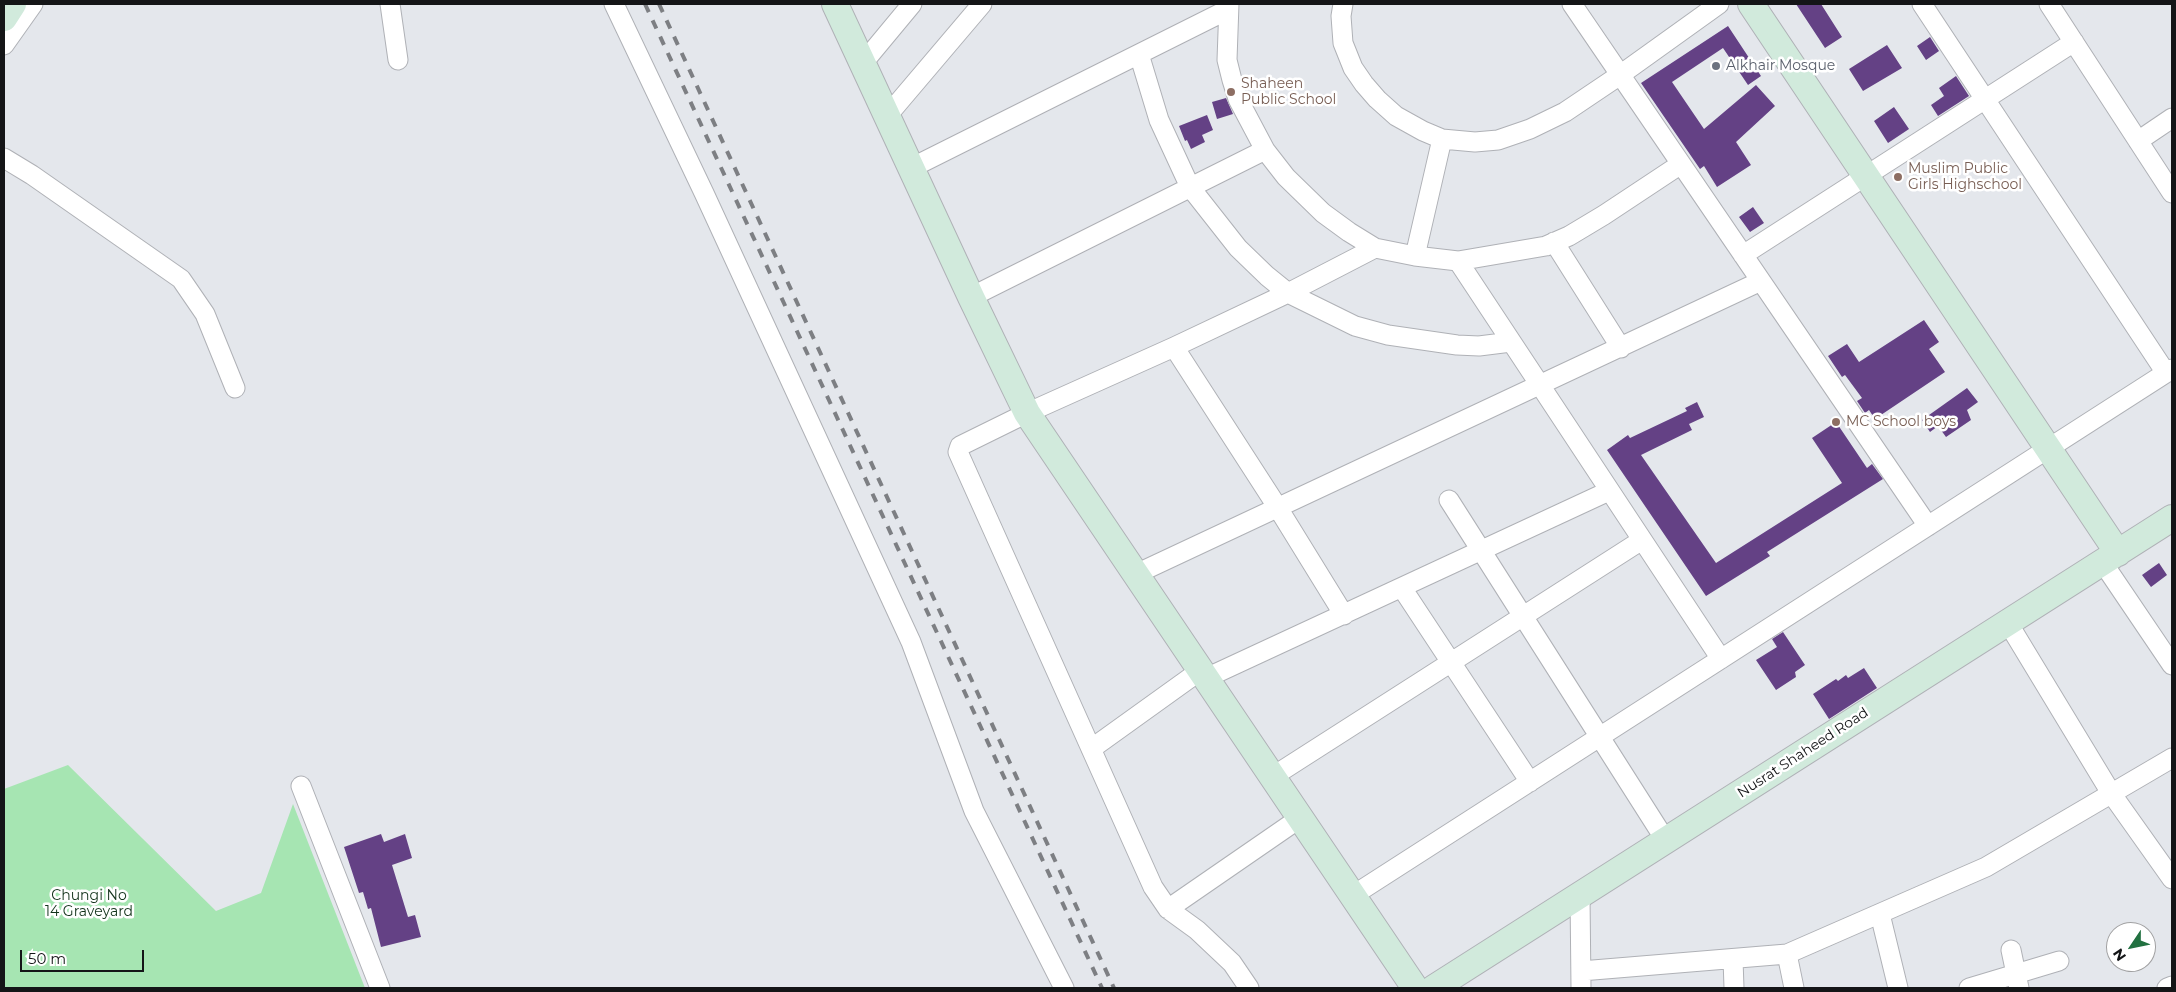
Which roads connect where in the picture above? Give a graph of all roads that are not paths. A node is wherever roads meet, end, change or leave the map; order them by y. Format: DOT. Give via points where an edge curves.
graph roads {
  1 [pos="13,4"];
  2 [pos="33,4"];
  3 [pos="390,4"];
  4 [pos="614,4"];
  5 [pos="835,4"];
  6 [pos="912,4"];
  7 [pos="982,4"];
  8 [pos="1343,4"];
  9 [pos="1572,4"];
  10 [pos="1719,4"];
  11 [pos="1750,4"];
  12 [pos="1922,4"];
  13 [pos="2049,4"];
  14 [pos="1228,7"];
  15 [pos="4,18"];
  16 [pos="2074,42"];
  17 [pos="4,45"];
  18 [pos="1139,54"];
  19 [pos="398,60"];
  20 [pos="863,63"];
  21 [pos="1620,75"];
  22 [pos="1985,99"];
  23 [pos="887,116"];
  24 [pos="2172,118"];
  25 [pos="1442,139"];
  26 [pos="2138,141"];
  27 [pos="1265,150"];
  28 [pos="4,158"];
  29 [pos="1681,164"];
  30 [pos="911,168"];
  31 [pos="1864,176"];
  32 [pos="1190,188"];
  33 [pos="2172,193"];
  34 [pos="1554,242"];
  35 [pos="1375,248"];
  36 [pos="1743,255"];
  37 [pos="1415,256"];
  38 [pos="1458,261"];
  39 [pos="1761,281"];
  40 [pos="1288,292"];
  41 [pos="971,297"];
  42 [pos="1511,342"];
  43 [pos="1174,348"];
  44 [pos="1621,348"];
  45 [pos="2169,371"];
  46 [pos="1540,386"];
  47 [pos="235,388"];
  48 [pos="1027,413"];
  49 [pos="2048,449"];
  50 [pos="1610,491"];
  51 [pos="1449,500"];
  52 [pos="1278,508"];
  53 [pos="2172,518"];
  54 [pos="1928,526"];
  55 [pos="1642,540"];
  56 [pos="1481,550"];
  57 [pos="2110,558"];
  58 [pos="1136,574"];
  59 [pos="1402,588"];
  60 [pos="1344,615"];
  61 [pos="1523,616"];
  62 [pos="2008,623"];
  63 [pos="1721,659"];
  64 [pos="1451,662"];
  65 [pos="2172,665"];
  66 [pos="1203,674"];
  67 [pos="1600,737"];
  68 [pos="1091,749"];
  69 [pos="2172,758"];
  70 [pos="1272,777"];
  71 [pos="1530,782"];
  72 [pos="301,786"];
  73 [pos="2111,793"];
  74 [pos="1300,818"];
  75 [pos="1666,841"];
  76 [pos="2172,879"];
  77 [pos="1580,895"];
  78 [pos="1352,896"];
  79 [pos="1168,909"];
  80 [pos="1880,914"];
  81 [pos="2011,950"];
  82 [pos="1788,954"];
  83 [pos="1734,959"];
  84 [pos="2059,961"];
  85 [pos="1581,980"];
  86 [pos="2017,981"];
  87 [pos="2172,986"];
  88 [pos="380,988"];
  89 [pos="1064,988"];
  90 [pos="1249,988"];
  91 [pos="1415,988"];
  92 [pos="1434,988"];
  93 [pos="1734,988"];
  94 [pos="1794,988"];
  95 [pos="1898,988"];
  96 [pos="1969,988"];
  97 [pos="2167,988"];
  1 -- 15 [label="street"];
  2 -- 17 [label="street"];
  3 -- 19 [label="street"];
  4 -- 89 [label="street" via="911,642 974,811"];
  5 -- 20 [label="street"];
  6 -- 20 [label="street"];
  7 -- 23 [label="street"];
  8 -- 25 [label="street" via="1343,43 1364,84 1396,116"];
  9 -- 21 [label="street"];
  10 -- 21 [label="street"];
  11 -- 31 [label="street"];
  12 -- 22 [label="street"];
  13 -- 16 [label="street"];
  14 -- 18 [label="street"];
  14 -- 27 [label="street" via="1227,60 1232,80 1238,99"];
  16 -- 22 [label="street"];
  16 -- 26 [label="street"];
  18 -- 30 [label="street"];
  18 -- 32 [label="street" via="1159,120"];
  20 -- 23 [label="street"];
  21 -- 25 [label="street" via="1565,112 1530,130 1498,140"];
  21 -- 29 [label="street"];
  22 -- 31 [label="street"];
  22 -- 45 [label="street"];
  23 -- 30 [label="street"];
  24 -- 26 [label="street"];
  25 -- 37 [label="street"];
  26 -- 33 [label="street"];
  27 -- 32 [label="street"];
  27 -- 35 [label="street" via="1323,213"];
  28 -- 47 [label="street" via="181,278 205,314"];
  29 -- 34 [label="street" via="1604,215"];
  29 -- 36 [label="street"];
  30 -- 41 [label="street"];
  31 -- 36 [label="street"];
  31 -- 49 [label="street"];
  32 -- 40 [label="street" via="1238,248"];
  32 -- 41 [label="street"];
  34 -- 38 [label="street"];
  34 -- 44 [label="street"];
  35 -- 37 [label="street"];
  35 -- 40 [label="street"];
  36 -- 39 [label="street"];
  37 -- 38 [label="street"];
  38 -- 42 [label="street"];
  39 -- 44 [label="street"];
  39 -- 54 [label="street"];
  40 -- 42 [label="street" via="1355,326 1388,335 1457,345"];
  40 -- 43 [label="street"];
  41 -- 48 [label="street"];
  42 -- 46 [label="street"];
  43 -- 48 [label="street"];
  43 -- 52 [label="street"];
  44 -- 46 [label="street"];
  45 -- 49 [label="street"];
  46 -- 50 [label="street"];
  46 -- 52 [label="street"];
  48 -- 58 [label="street"];
  48 -- 68 [label="street" via="960,446 958,452"];
  49 -- 54 [label="street"];
  49 -- 57 [label="street"];
  50 -- 55 [label="street"];
  50 -- 56 [label="street"];
  51 -- 56 [label="street"];
  52 -- 58 [label="street"];
  52 -- 60 [label="street"];
  53 -- 57 [label="street, Nusrat Shaheed Road"];
  54 -- 63 [label="street"];
  55 -- 61 [label="street"];
  55 -- 63 [label="street"];
  56 -- 59 [label="street"];
  56 -- 61 [label="street"];
  57 -- 62 [label="street, Nusrat Shaheed Road"];
  57 -- 65 [label="street"];
  58 -- 66 [label="street"];
  59 -- 60 [label="street"];
  59 -- 64 [label="street"];
  60 -- 66 [label="street"];
  61 -- 64 [label="street"];
  61 -- 67 [label="street"];
  62 -- 73 [label="street"];
  62 -- 75 [label="street, Nusrat Shaheed Road"];
  63 -- 67 [label="street"];
  64 -- 70 [label="street"];
  64 -- 71 [label="street"];
  66 -- 68 [label="street"];
  66 -- 70 [label="street"];
  67 -- 71 [label="street"];
  67 -- 75 [label="street"];
  68 -- 79 [label="street" via="1153,887"];
  69 -- 73 [label="street"];
  70 -- 74 [label="street"];
  71 -- 78 [label="street"];
  72 -- 88 [label="street"];
  73 -- 76 [label="street"];
  73 -- 80 [label="street" via="1986,867"];
  74 -- 78 [label="street"];
  74 -- 79 [label="street"];
  75 -- 77 [label="street, Nusrat Shaheed Road"];
  77 -- 85 [label="street"];
  77 -- 92 [label="street, Nusrat Shaheed Road"];
  78 -- 91 [label="street"];
  79 -- 90 [label="street" via="1221,951"];
  80 -- 82 [label="street"];
  80 -- 95 [label="street"];
  81 -- 86 [label="street"];
  82 -- 83 [label="street"];
  82 -- 94 [label="street"];
  83 -- 85 [label="street"];
  83 -- 93 [label="street"];
  84 -- 86 [label="street"];
  86 -- 96 [label="street"];
  87 -- 97 [label="street"];
}
